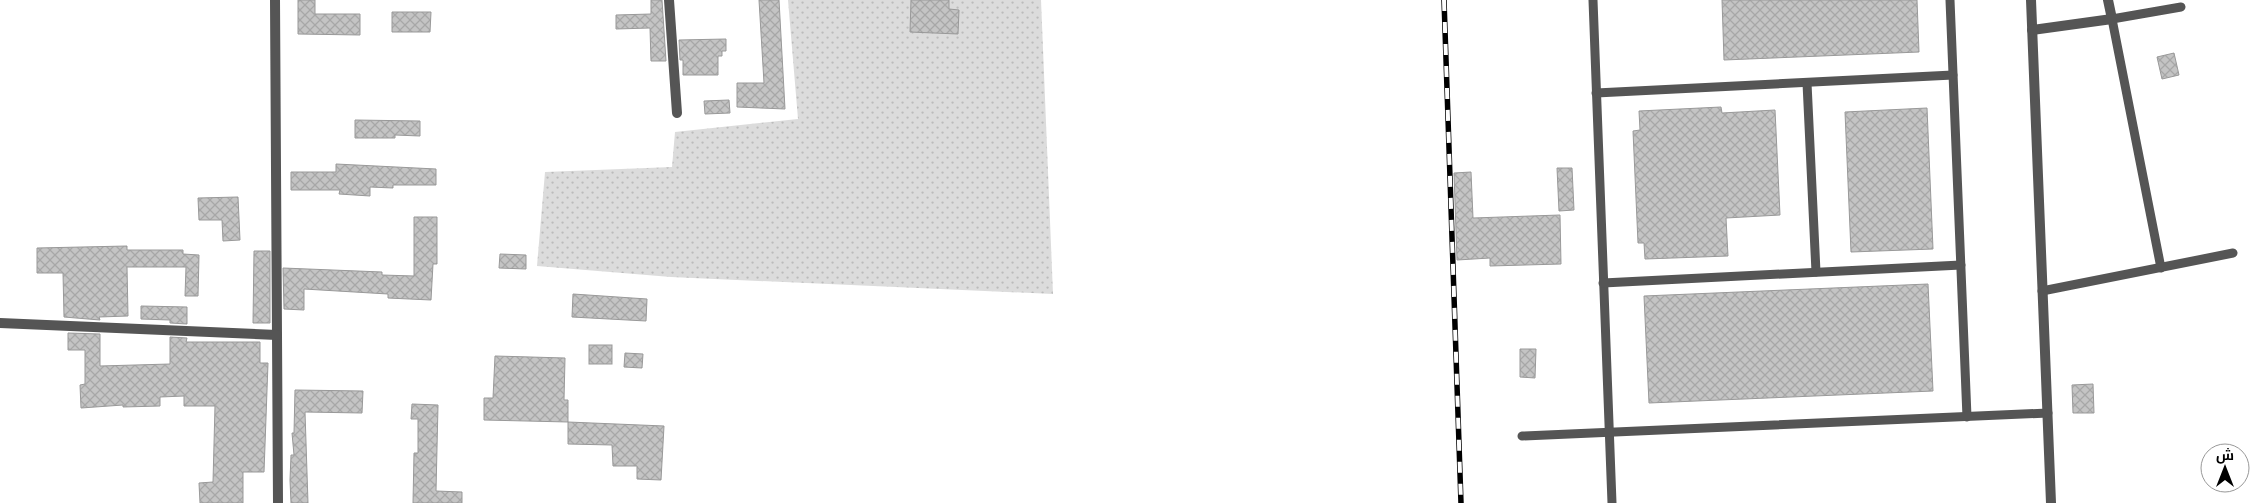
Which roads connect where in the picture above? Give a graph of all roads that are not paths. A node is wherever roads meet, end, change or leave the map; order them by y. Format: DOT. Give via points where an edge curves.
graph roads {
  1 [pos="275,0"];
  2 [pos="669,0"];
  3 [pos="1593,0"];
  4 [pos="1950,0"];
  5 [pos="2031,0"];
  6 [pos="2108,0"];
  7 [pos="2181,7"];
  8 [pos="2112,19"];
  9 [pos="2032,30"];
  10 [pos="1953,76"];
  11 [pos="1807,82"];
  12 [pos="1596,93"];
  13 [pos="677,113"];
  14 [pos="2233,253"];
  15 [pos="1961,265"];
  16 [pos="2161,268"];
  17 [pos="1816,272"];
  18 [pos="1603,283"];
  19 [pos="2042,291"];
  20 [pos="0,323"];
  21 [pos="277,335"];
  22 [pos="2048,413"];
  23 [pos="1967,417"];
  24 [pos="1609,432"];
  25 [pos="1522,436"];
  26 [pos="278,503"];
  27 [pos="1612,503"];
  28 [pos="2051,503"];
  1 -- 21 [label="street"];
  2 -- 13 [label="street"];
  3 -- 12 [label="lane"];
  4 -- 10 [label="lane"];
  5 -- 9 [label="street"];
  6 -- 8 [label="street"];
  7 -- 8 [label="lane"];
  8 -- 9 [label="street"];
  8 -- 16 [label="lane"];
  9 -- 19 [label="street"];
  10 -- 11 [label="lane"];
  10 -- 15 [label="lane"];
  11 -- 12 [label="lane"];
  11 -- 17 [label="lane"];
  12 -- 18 [label="lane"];
  14 -- 16 [label="lane"];
  15 -- 17 [label="lane"];
  15 -- 23 [label="lane"];
  16 -- 19 [label="lane"];
  17 -- 18 [label="lane"];
  18 -- 24 [label="lane"];
  19 -- 22 [label="street"];
  20 -- 21 [label="street"];
  21 -- 26 [label="street"];
  22 -- 23 [label="lane"];
  22 -- 28 [label="street"];
  23 -- 24 [label="lane"];
  24 -- 25 [label="lane"];
  24 -- 27 [label="lane"];
}
